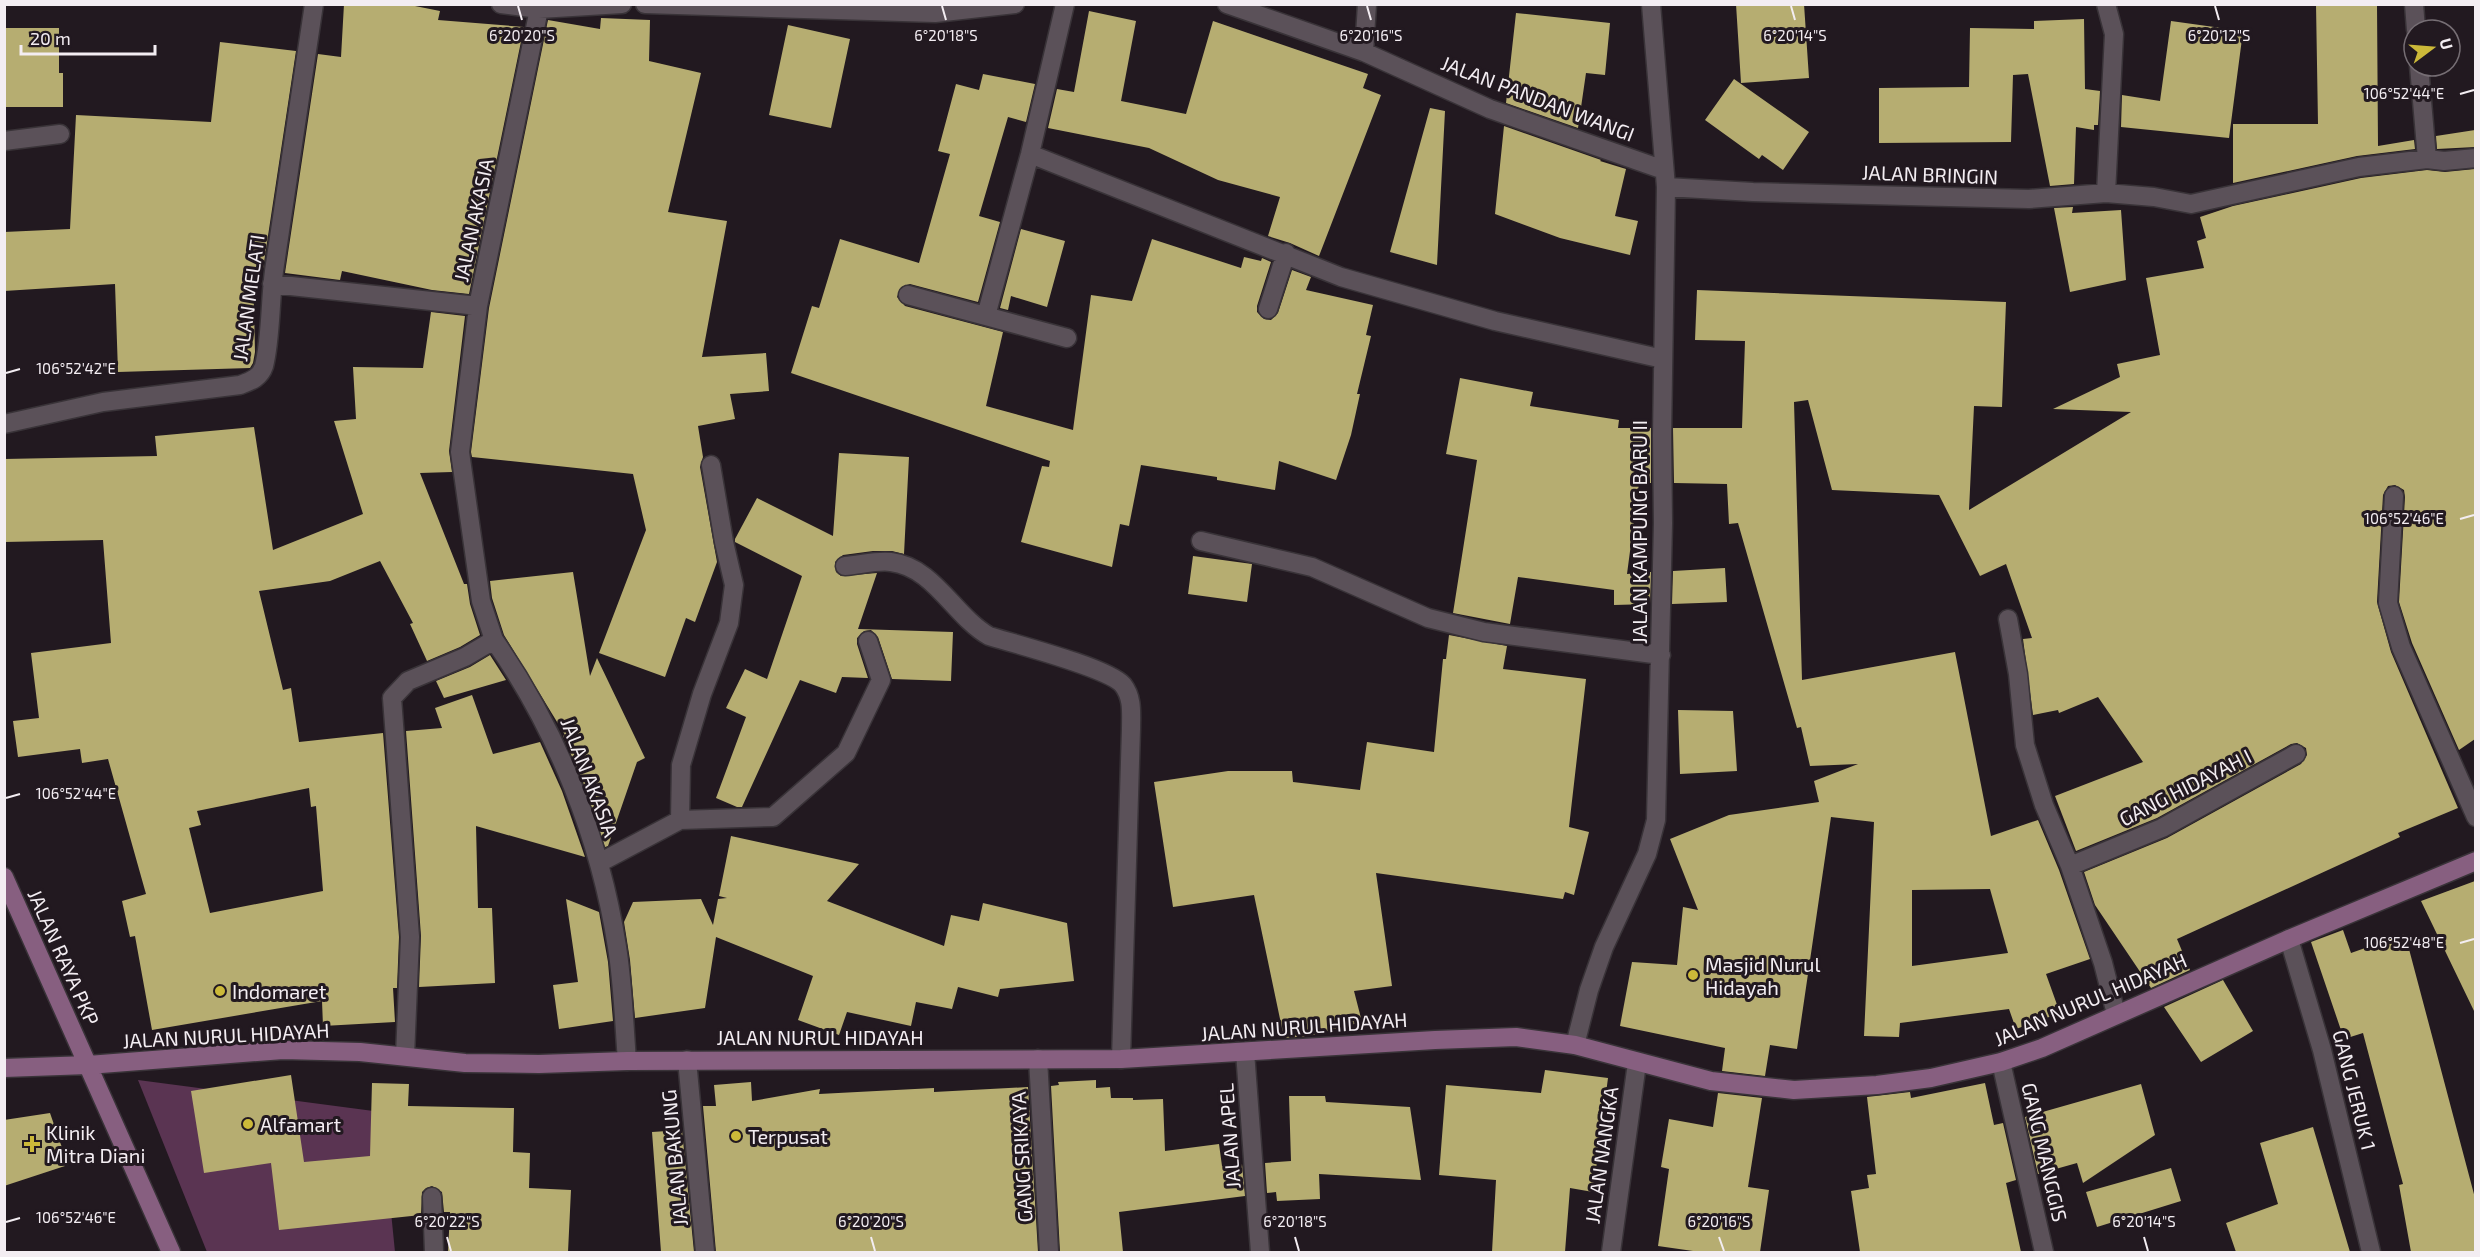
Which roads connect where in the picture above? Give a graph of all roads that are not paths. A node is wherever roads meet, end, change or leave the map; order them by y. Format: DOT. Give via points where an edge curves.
graph roads {
  1 [pos="314,4"];
  2 [pos="501,4"];
  3 [pos="645,4"];
  4 [pos="1015,4"];
  5 [pos="1065,4"];
  6 [pos="1367,4"];
  7 [pos="1651,4"];
  8 [pos="2106,4"];
  9 [pos="621,5"];
  10 [pos="1229,5"];
  11 [pos="539,9"];
  12 [pos="1364,52"];
  13 [pos="2420,78"];
  14 [pos="60,134"];
  15 [pos="4,141"];
  16 [pos="1030,153"];
  17 [pos="2475,158"];
  18 [pos="2427,159"];
  19 [pos="1665,179"];
  20 [pos="2106,193"];
  21 [pos="1286,254"];
  22 [pos="272,284"];
  23 [pos="908,295"];
  24 [pos="478,306"];
  25 [pos="1268,309"];
  26 [pos="986,316"];
  27 [pos="1067,338"];
  28 [pos="1663,359"];
  29 [pos="4,424"];
  30 [pos="711,465"];
  31 [pos="2394,496"];
  32 [pos="1202,541"];
  33 [pos="845,566"];
  34 [pos="2008,619"];
  35 [pos="494,639"];
  36 [pos="868,641"];
  37 [pos="1661,655"];
  38 [pos="2296,754"];
  39 [pos="2475,817"];
  40 [pos="680,820"];
  41 [pos="2475,861"];
  42 [pos="599,863"];
  43 [pos="2070,866"];
  44 [pos="4,877"];
  45 [pos="2289,939"];
  46 [pos="2116,1014"];
  47 [pos="1575,1045"];
  48 [pos="1245,1052"];
  49 [pos="405,1056"];
  50 [pos="1038,1059"];
  51 [pos="1121,1059"];
  52 [pos="687,1060"];
  53 [pos="627,1061"];
  54 [pos="2001,1062"];
  55 [pos="1637,1063"];
  56 [pos="88,1065"];
  57 [pos="4,1068"];
  58 [pos="432,1197"];
  59 [pos="171,1252"];
  60 [pos="434,1252"];
  61 [pos="705,1252"];
  62 [pos="1049,1252"];
  63 [pos="1260,1252"];
  64 [pos="1611,1252"];
  65 [pos="2044,1252"];
  66 [pos="2371,1252"];
  1 -- 22 [label="street, JALAN MELATI"];
  2 -- 11 [label="street"];
  3 -- 4 [label="street" via="924,13"];
  5 -- 16 [label="street"];
  6 -- 12 [label="street"];
  7 -- 19 [label="street, JALAN KAMPUNG BARU II"];
  8 -- 20 [label="street" via="2114,34"];
  9 -- 11 [label="street"];
  10 -- 12 [label="street, JALAN PANDAN WANGI"];
  11 -- 24 [label="street, JALAN AKASIA"];
  12 -- 19 [label="street, JALAN PANDAN WANGI" via="1491,109"];
  13 -- 18 [label="street"];
  14 -- 15 [label="street"];
  16 -- 21 [label="street"];
  16 -- 26 [label="street"];
  17 -- 18 [label="street"];
  18 -- 20 [label="street, JALAN BRINGIN" via="2359,167 2192,204"];
  19 -- 20 [label="street, JALAN BRINGIN" via="1753,192 2029,199"];
  19 -- 28 [label="street, JALAN KAMPUNG BARU II"];
  21 -- 25 [label="street"];
  21 -- 28 [label="street" via="1341,277 1495,321"];
  22 -- 24 [label="street, JALAN AKASIA"];
  22 -- 29 [label="street, JALAN MELATI" via="263,367 252,381 103,402"];
  23 -- 26 [label="street"];
  24 -- 35 [label="street, JALAN AKASIA" via="460,452 481,601"];
  26 -- 27 [label="street"];
  28 -- 37 [label="street, JALAN KAMPUNG BARU II"];
  30 -- 40 [label="street" via="734,585 729,623 681,765"];
  31 -- 39 [label="street" via="2388,603 2401,647"];
  32 -- 37 [label="street" via="1312,567 1428,618 1484,632"];
  33 -- 51 [label="street" via="890,562 917,571 983,632 1090,667 1124,686 1131,704 1131,729"];
  34 -- 43 [label="street" via="2025,745 2044,805"];
  35 -- 42 [label="street, JALAN AKASIA" via="544,719 589,828"];
  35 -- 49 [label="street" via="465,657 408,681 392,698 410,937"];
  36 -- 40 [label="street" via="881,680 846,753 773,817"];
  37 -- 47 [label="street, JALAN KAMPUNG BARU II" via="1656,820 1647,854 1604,947"];
  38 -- 43 [label="street, GANG HIDAYAH I" via="2162,828"];
  40 -- 42 [label="street"];
  41 -- 45 [label="street, JALAN NURUL HIDAYAH"];
  42 -- 53 [label="street, JALAN AKASIA" via="618,947"];
  43 -- 46 [label="street"];
  44 -- 56 [label="street, JALAN RAYA PKP"];
  45 -- 46 [label="street, JALAN NURUL HIDAYAH"];
  45 -- 66 [label="street, GANG JERUK 1" via="2322,1050"];
  46 -- 54 [label="street, JALAN NURUL HIDAYAH"];
  47 -- 48 [label="street, JALAN NURUL HIDAYAH" via="1515,1037"];
  47 -- 55 [label="street, JALAN NURUL HIDAYAH"];
  48 -- 51 [label="street, JALAN NURUL HIDAYAH"];
  48 -- 63 [label="street, JALAN APEL"];
  49 -- 53 [label="street, JALAN NURUL HIDAYAH" via="539,1065"];
  49 -- 56 [label="street, JALAN NURUL HIDAYAH" via="283,1050"];
  50 -- 51 [label="street, JALAN NURUL HIDAYAH"];
  50 -- 52 [label="street, JALAN NURUL HIDAYAH"];
  50 -- 62 [label="street, GANG SRIKAYA"];
  52 -- 53 [label="street, JALAN NURUL HIDAYAH"];
  52 -- 61 [label="street, JALAN BAKUNG"];
  54 -- 55 [label="street, JALAN NURUL HIDAYAH" via="1931,1078 1794,1090 1711,1081"];
  54 -- 65 [label="street, GANG MANGGIS"];
  55 -- 64 [label="street, JALAN NANGKA"];
  56 -- 57 [label="street, JALAN NURUL HIDAYAH"];
  56 -- 59 [label="street, JALAN RAYA PKP"];
  58 -- 60 [label="street"];
}
